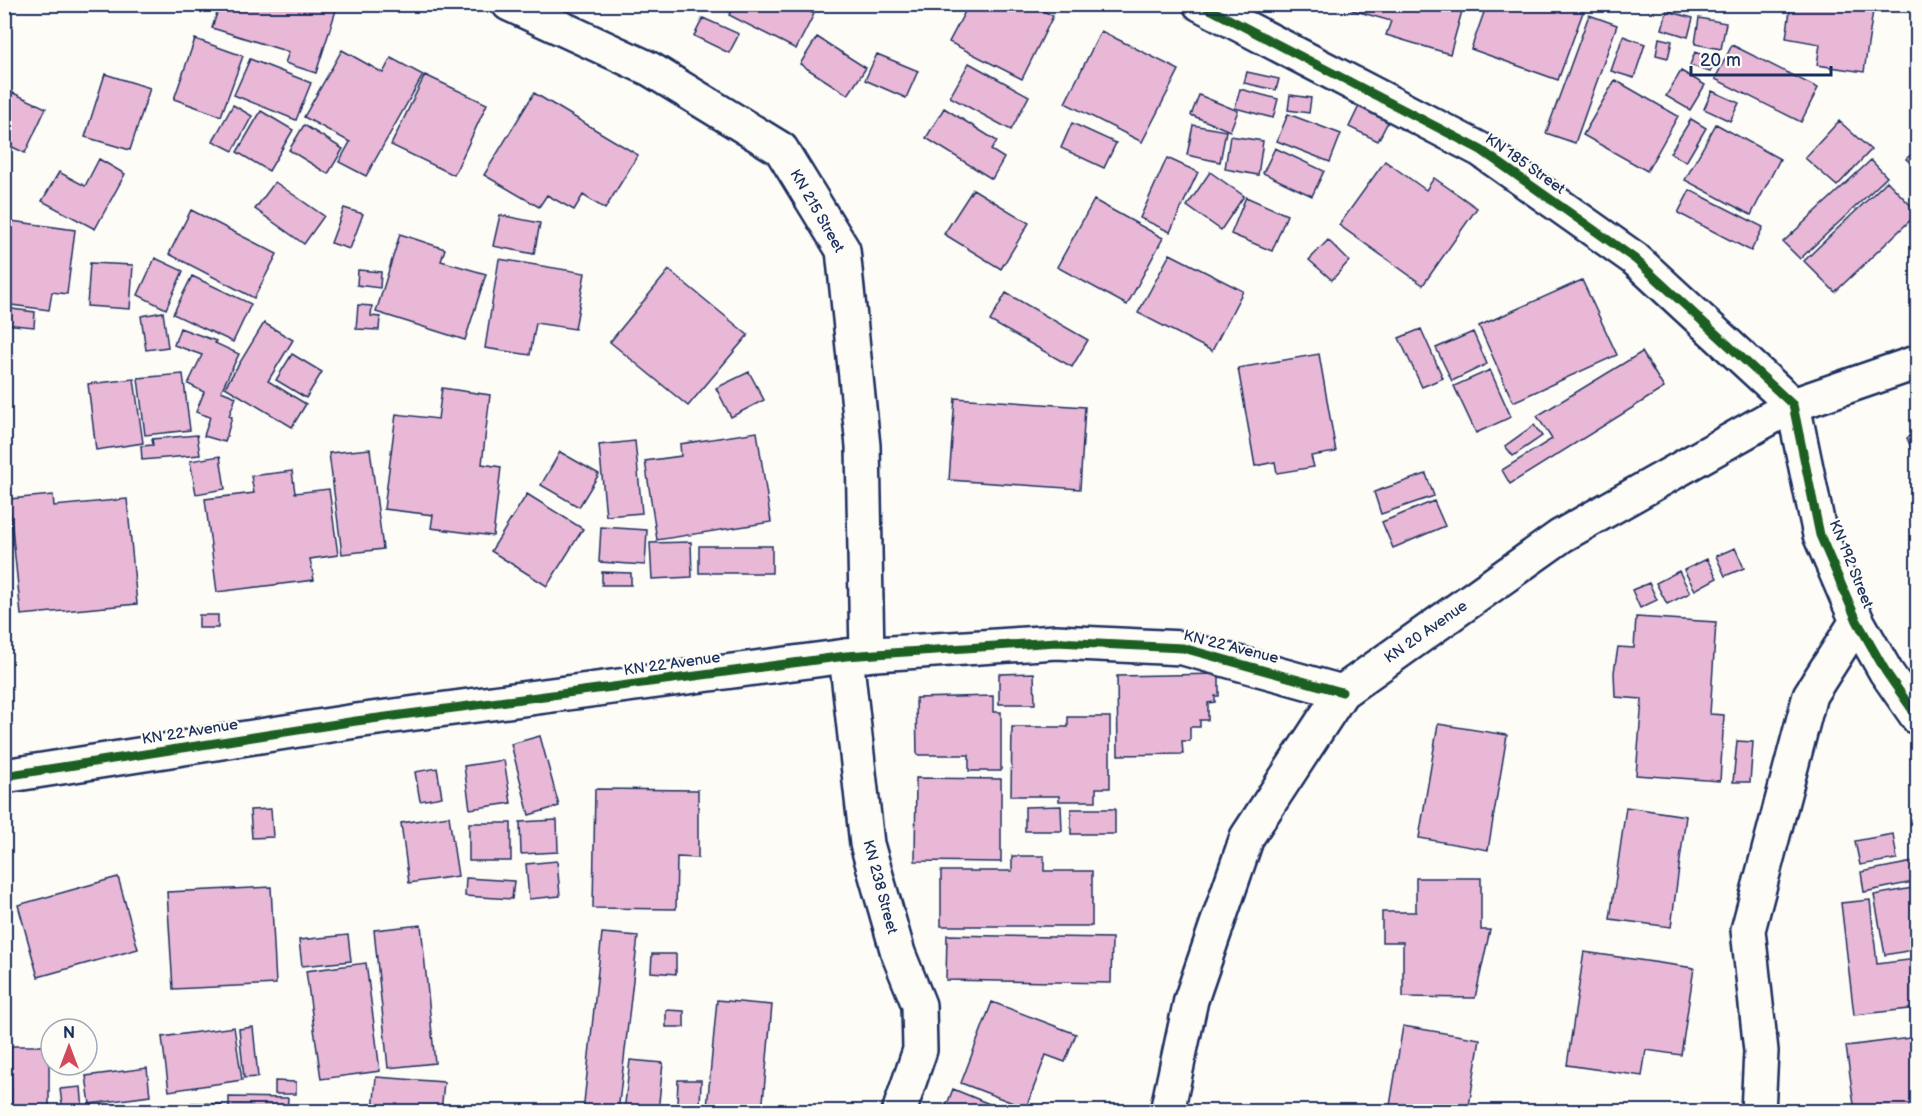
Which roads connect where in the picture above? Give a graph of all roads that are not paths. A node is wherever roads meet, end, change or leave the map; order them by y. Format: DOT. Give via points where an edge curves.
graph roads {
  1 [pos="509,4"];
  2 [pos="1200,4"];
  3 [pos="1917,362"];
  4 [pos="1793,405"];
  5 [pos="1857,621"];
  6 [pos="857,655"];
  7 [pos="1342,692"];
  8 [pos="1917,718"];
  9 [pos="4,776"];
  10 [pos="898,1112"];
  11 [pos="1167,1112"];
  12 [pos="1758,1112"];
  1 -- 6 [label="street, KN 215 Street" via="650,69 781,149 843,250 863,446"];
  2 -- 4 [label="street, KN 185 Street" via="1481,150 1635,259"];
  3 -- 4 [label="street, KN 20 Avenue"];
  4 -- 5 [label="street, KN 192 Street" via="1820,535"];
  4 -- 7 [label="street, KN 20 Avenue" via="1561,536"];
  5 -- 8 [label="street, KN 192 Street"];
  5 -- 12 [label="street" via="1810,695 1748,930 1761,1051"];
  6 -- 7 [label="street, KN 22 Avenue" via="1056,642 1183,648"];
  6 -- 9 [label="street, KN 22 Avenue" via="356,721"];
  6 -- 10 [label="street, KN 238 Street" via="867,844 898,953 919,1005 920,1050"];
  7 -- 11 [label="street, KN 20 Avenue" via="1247,837 1191,1000"];
}
